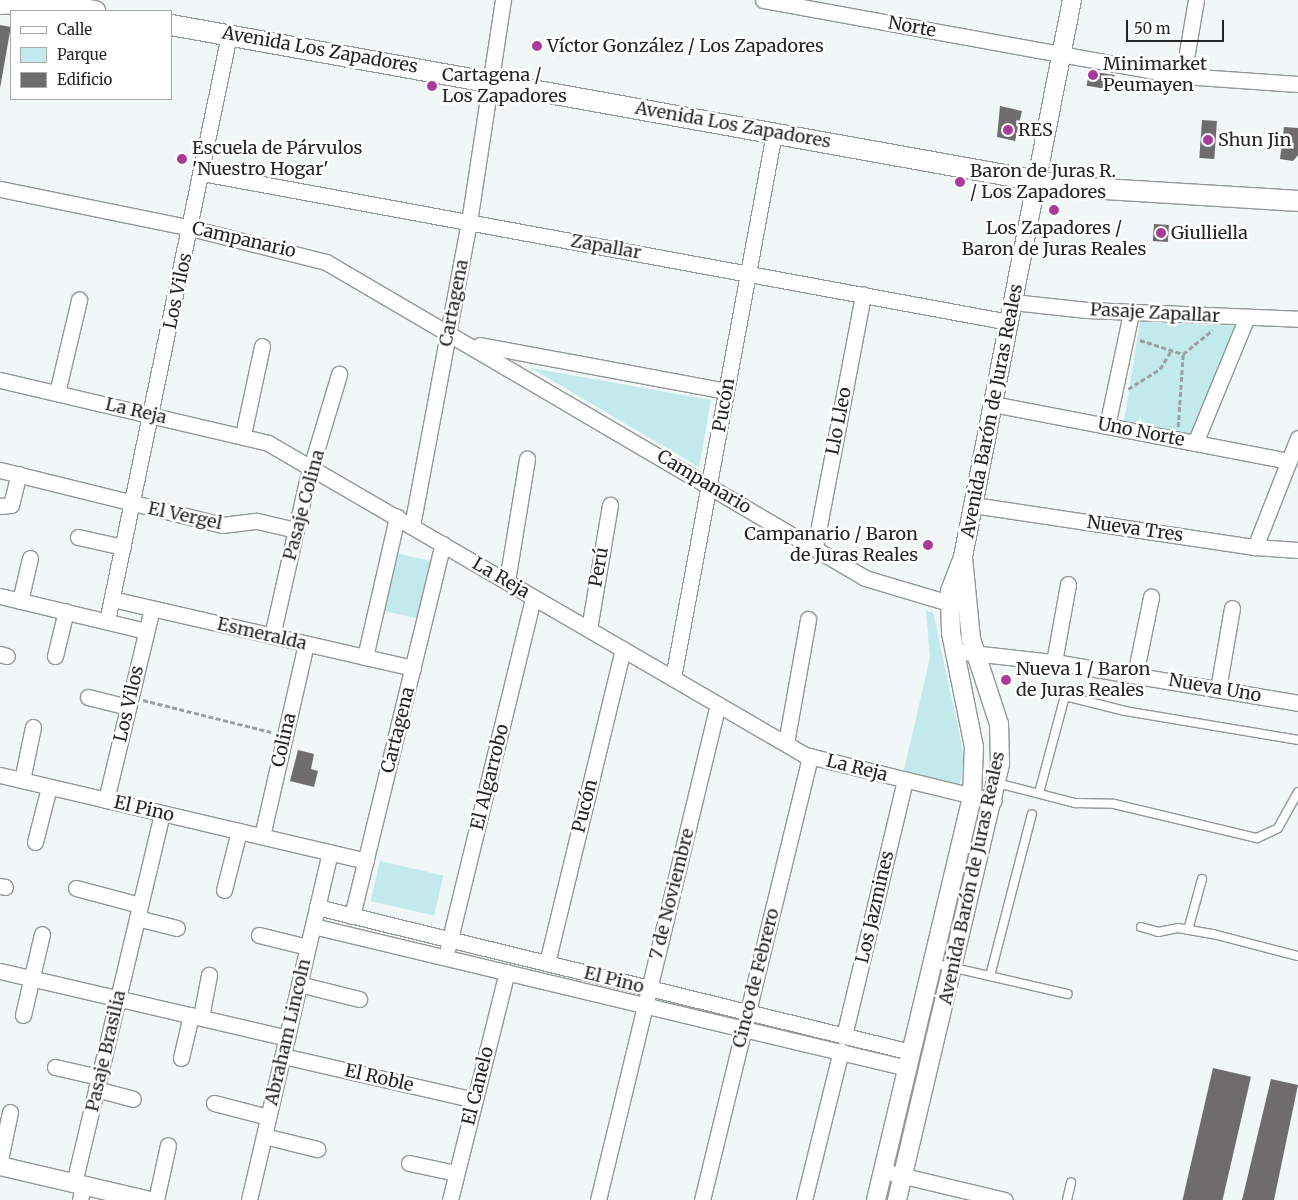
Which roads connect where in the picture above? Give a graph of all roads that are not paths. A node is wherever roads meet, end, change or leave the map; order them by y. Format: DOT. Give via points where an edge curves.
graph roads {
  1 [pos="504,0"];
  2 [pos="763,0"];
  3 [pos="1072,0"];
  4 [pos="1196,0"];
  5 [pos="40,1"];
  6 [pos="0,4"];
  7 [pos="90,10"];
  8 [pos="172,24"];
  9 [pos="229,34"];
  10 [pos="1062,54"];
  11 [pos="1182,76"];
  12 [pos="491,80"];
  13 [pos="1298,84"];
  14 [pos="774,133"];
  15 [pos="202,173"];
  16 [pos="1037,181"];
  17 [pos="0,189"];
  18 [pos="1298,200"];
  19 [pos="469,222"];
  20 [pos="191,228"];
  21 [pos="748,273"];
  22 [pos="863,295"];
  23 [pos="79,300"];
  24 [pos="1013,302"];
  25 [pos="1130,312"];
  26 [pos="1248,317"];
  27 [pos="1298,319"];
  28 [pos="1009,322"];
  29 [pos="448,332"];
  30 [pos="468,343"];
  31 [pos="262,346"];
  32 [pos="339,374"];
  33 [pos="0,380"];
  34 [pos="726,391"];
  35 [pos="57,393"];
  36 [pos="993,404"];
  37 [pos="153,414"];
  38 [pos="1107,426"];
  39 [pos="243,435"];
  40 [pos="1298,438"];
  41 [pos="1195,443"];
  42 [pos="526,459"];
  43 [pos="1289,461"];
  44 [pos="312,468"];
  45 [pos="0,470"];
  46 [pos="19,474"];
  47 [pos="709,485"];
  48 [pos="133,503"];
  49 [pos="973,505"];
  50 [pos="0,506"];
  51 [pos="610,506"];
  52 [pos="397,517"];
  53 [pos="412,526"];
  54 [pos="296,530"];
  55 [pos="78,537"];
  56 [pos="443,544"];
  57 [pos="124,547"];
  58 [pos="1255,547"];
  59 [pos="815,548"];
  60 [pos="1298,550"];
  61 [pos="963,557"];
  62 [pos="30,558"];
  63 [pos="507,581"];
  64 [pos="1068,584"];
  65 [pos="0,596"];
  66 [pos="533,596"];
  67 [pos="1151,597"];
  68 [pos="112,600"];
  69 [pos="20,601"];
  70 [pos="949,603"];
  71 [pos="1232,608"];
  72 [pos="152,609"];
  73 [pos="66,612"];
  74 [pos="808,618"];
  75 [pos="107,622"];
  76 [pos="589,629"];
  77 [pos="146,631"];
  78 [pos="272,636"];
  79 [pos="306,644"];
  80 [pos="624,649"];
  81 [pos="954,651"];
  82 [pos="975,654"];
  83 [pos="55,656"];
  84 [pos="365,658"];
  85 [pos="1054,662"];
  86 [pos="413,668"];
  87 [pos="1135,674"];
  88 [pos="673,678"];
  89 [pos="1218,689"];
  90 [pos="88,697"];
  91 [pos="1298,703"];
  92 [pos="134,704"];
  93 [pos="718,704"];
  94 [pos="33,727"];
  95 [pos="1298,740"];
  96 [pos="786,743"];
  97 [pos="810,756"];
  98 [pos="0,775"];
  99 [pos="905,779"];
  100 [pos="22,780"];
  101 [pos="996,783"];
  102 [pos="48,787"];
  103 [pos="1298,792"];
  104 [pos="1039,793"];
  105 [pos="972,796"];
  106 [pos="106,800"];
  107 [pos="992,801"];
  108 [pos="162,813"];
  109 [pos="1032,814"];
  110 [pos="239,831"];
  111 [pos="262,836"];
  112 [pos="35,842"];
  113 [pos="330,852"];
  114 [pos="366,861"];
  115 [pos="1202,879"];
  116 [pos="76,888"];
  117 [pos="224,890"];
  118 [pos="318,907"];
  119 [pos="139,912"];
  120 [pos="352,916"];
  121 [pos="313,926"];
  122 [pos="1140,927"];
  123 [pos="177,928"];
  124 [pos="1188,930"];
  125 [pos="42,934"];
  126 [pos="259,935"];
  127 [pos="450,940"];
  128 [pos="308,947"];
  129 [pos="1298,956"];
  130 [pos="446,957"];
  131 [pos="548,963"];
  132 [pos="933,963"];
  133 [pos="953,968"];
  134 [pos="0,971"];
  135 [pos="507,972"];
  136 [pos="209,975"];
  137 [pos="990,976"];
  138 [pos="32,978"];
  139 [pos="299,984"];
  140 [pos="650,988"];
  141 [pos="1067,994"];
  142 [pos="118,998"];
  143 [pos="359,999"];
  144 [pos="646,1005"];
  145 [pos="748,1012"];
  146 [pos="23,1015"];
  147 [pos="196,1016"];
  148 [pos="744,1028"];
  149 [pos="844,1036"];
  150 [pos="287,1038"];
  151 [pos="841,1051"];
  152 [pos="282,1056"];
  153 [pos="182,1058"];
  154 [pos="909,1060"];
  155 [pos="56,1066"];
  156 [pos="98,1083"];
  157 [pos="133,1099"];
  158 [pos="475,1100"];
  159 [pos="214,1103"];
  160 [pos="10,1112"];
  161 [pos="268,1117"];
  162 [pos="264,1136"];
  163 [pos="168,1145"];
  164 [pos="318,1149"];
  165 [pos="0,1160"];
  166 [pos="409,1163"];
  167 [pos="0,1166"];
  168 [pos="883,1171"];
  169 [pos="456,1173"];
  170 [pos="903,1176"];
  171 [pos="1071,1182"];
  172 [pos="79,1190"];
  173 [pos="146,1200"];
  174 [pos="156,1200"];
  175 [pos="249,1200"];
  176 [pos="450,1200"];
  177 [pos="598,1200"];
  178 [pos="702,1200"];
  179 [pos="804,1200"];
  180 [pos="876,1200"];
  181 [pos="897,1200"];
  182 [pos="1005,1200"];
  183 [pos="1067,1200"];
  1 -- 12 [label="street, Cartagena"];
  2 -- 10 [label="street, Norte"];
  3 -- 10 [label="street, Avenida Barón de Juras Reales"];
  4 -- 11 [label="street"];
  5 -- 6 [label="main road"];
  5 -- 7 [label="main road"];
  8 -- 9 [label="main road, Avenida Los Zapadores"];
  9 -- 12 [label="main road, Avenida Los Zapadores"];
  9 -- 15 [label="street, Los Vilos"];
  10 -- 11 [label="street, Norte"];
  10 -- 16 [label="street, Avenida Barón de Juras Reales"];
  11 -- 13 [label="street, Norte"];
  12 -- 14 [label="main road, Avenida Los Zapadores"];
  12 -- 19 [label="street, Cartagena"];
  14 -- 16 [label="main road, Avenida Los Zapadores"];
  14 -- 21 [label="street, Pucón"];
  15 -- 19 [label="street, Zapallar"];
  15 -- 20 [label="street, Los Vilos"];
  16 -- 18 [label="main road, Avenida Los Zapadores" via="1098,190"];
  16 -- 24 [label="street, Avenida Barón de Juras Reales"];
  17 -- 20 [label="street, Campanario"];
  19 -- 21 [label="street, Zapallar"];
  19 -- 29 [label="street, Cartagena"];
  20 -- 29 [label="street, Campanario" via="318,258"];
  20 -- 37 [label="street, Los Vilos"];
  21 -- 22 [label="street, Zapallar"];
  21 -- 34 [label="street, Pucón"];
  22 -- 28 [label="street, Zapallar"];
  22 -- 59 [label="street, Llo Lleo"];
  23 -- 35 [label="street"];
  24 -- 25 [label="street, Pasaje Zapallar"];
  24 -- 28 [label="street, Avenida Barón de Juras Reales"];
  25 -- 26 [label="street, Pasaje Zapallar"];
  25 -- 38 [label="street"];
  26 -- 27 [label="street, Pasaje Zapallar"];
  26 -- 41 [label="street"];
  28 -- 36 [label="street, Avenida Barón de Juras Reales"];
  29 -- 30 [label="street, Campanario"];
  29 -- 53 [label="street, Cartagena"];
  30 -- 34 [label="street, Campanario"];
  30 -- 47 [label="street, Campanario"];
  31 -- 39 [label="street"];
  32 -- 44 [label="street, Pasaje Colina"];
  33 -- 35 [label="street, La Reja"];
  34 -- 47 [label="street, Pucón"];
  35 -- 37 [label="street, La Reja"];
  36 -- 38 [label="street, Uno Norte"];
  36 -- 49 [label="street, Avenida Barón de Juras Reales"];
  37 -- 39 [label="street, La Reja"];
  37 -- 48 [label="street, Los Vilos"];
  38 -- 41 [label="street, Uno Norte"];
  39 -- 44 [label="street, La Reja" via="268,443"];
  40 -- 43 [label="street"];
  41 -- 43 [label="street, Uno Norte"];
  42 -- 63 [label="street"];
  43 -- 58 [label="street"];
  44 -- 52 [label="street, La Reja"];
  44 -- 54 [label="street, Pasaje Colina"];
  45 -- 46 [label="street, El Vergel"];
  46 -- 48 [label="street, El Vergel"];
  46 -- 50 [label="street" via="11,505"];
  47 -- 59 [label="street, Campanario"];
  47 -- 88 [label="street, Pucón"];
  48 -- 54 [label="street, El Vergel" via="222,525 257,521"];
  48 -- 57 [label="street, Los Vilos"];
  49 -- 58 [label="street, Nueva Tres"];
  49 -- 61 [label="street, Avenida Barón de Juras Reales"];
  51 -- 76 [label="street, Perú"];
  52 -- 53 [label="street, La Reja"];
  52 -- 84 [label="street"];
  53 -- 56 [label="street, La Reja"];
  54 -- 78 [label="street, Pasaje Colina"];
  55 -- 57 [label="street"];
  56 -- 63 [label="street, La Reja"];
  56 -- 86 [label="street, Cartagena"];
  57 -- 68 [label="street, Los Vilos"];
  58 -- 60 [label="street, Nueva Tres"];
  59 -- 70 [label="street, Campanario" via="872,581"];
  61 -- 70 [label="street, Avenida Barón de Juras Reales" via="952,580"];
  61 -- 82 [label="street, Avenida Barón de Juras Reales"];
  62 -- 69 [label="street"];
  63 -- 66 [label="street, La Reja"];
  64 -- 85 [label="street"];
  65 -- 69 [label="street"];
  66 -- 76 [label="street, La Reja"];
  66 -- 127 [label="street, El Algarrobo"];
  67 -- 87 [label="street"];
  68 -- 72 [label="street, Esmeralda"];
  68 -- 75 [label="street, Los Vilos"];
  69 -- 73 [label="street"];
  70 -- 81 [label="street, Avenida Barón de Juras Reales"];
  71 -- 89 [label="street"];
  72 -- 77 [label="street, Los Vilos"];
  72 -- 78 [label="street, Esmeralda"];
  73 -- 75 [label="street"];
  73 -- 83 [label="street"];
  74 -- 96 [label="street"];
  75 -- 77 [label="street"];
  76 -- 80 [label="street, La Reja"];
  77 -- 92 [label="street, Los Vilos"];
  78 -- 79 [label="street, Esmeralda"];
  79 -- 84 [label="street, Esmeralda"];
  79 -- 111 [label="street, Colina"];
  80 -- 88 [label="street, La Reja"];
  80 -- 131 [label="street, Pucón"];
  81 -- 82 [label="street, Nueva Uno"];
  81 -- 105 [label="street, Avenida Barón de Juras Reales" via="974,747"];
  82 -- 85 [label="street, Nueva Uno"];
  82 -- 101 [label="street, Avenida Barón de Juras Reales" via="999,724 1002,744"];
  84 -- 86 [label="street, Esmeralda"];
  85 -- 87 [label="street, Nueva Uno"];
  86 -- 114 [label="street, Cartagena"];
  87 -- 89 [label="street, Nueva Uno"];
  88 -- 93 [label="street, La Reja"];
  89 -- 91 [label="street, Nueva Uno"];
  90 -- 92 [label="street"];
  92 -- 106 [label="street, Los Vilos"];
  93 -- 96 [label="street, La Reja"];
  93 -- 140 [label="street, 7 de Noviembre"];
  94 -- 100 [label="street"];
  95 -- 104 [label="lane" via="1125,711 1065,696"];
  96 -- 97 [label="street, La Reja"];
  97 -- 99 [label="street, La Reja"];
  97 -- 145 [label="street, Cinco de Febrero"];
  98 -- 100 [label="street, El Pino"];
  99 -- 105 [label="street, La Reja"];
  99 -- 149 [label="street, Los Jazmines"];
  100 -- 102 [label="street, El Pino"];
  101 -- 104 [label="lane"];
  101 -- 107 [label="street, Avenida Barón de Juras Reales"];
  102 -- 106 [label="street, El Pino"];
  102 -- 112 [label="street"];
  103 -- 104 [label="lane" via="1278,828 1257,838 1114,804 1075,803"];
  105 -- 107 [label="street, La Reja"];
  105 -- 132 [label="street, Avenida Barón de Juras Reales"];
  106 -- 108 [label="street, El Pino"];
  107 -- 133 [label="street, Avenida Barón de Juras Reales"];
  108 -- 110 [label="street, El Pino"];
  108 -- 119 [label="street, Pasaje Brasilia"];
  109 -- 137 [label="lane"];
  110 -- 111 [label="street, El Pino"];
  110 -- 117 [label="street"];
  111 -- 113 [label="street, El Pino"];
  113 -- 114 [label="street, El Pino"];
  113 -- 118 [label="street, Abraham Lincoln"];
  114 -- 120 [label="street, Cartagena"];
  115 -- 124 [label="lane"];
  116 -- 119 [label="street"];
  118 -- 120 [label="street, El Pino"];
  118 -- 121 [label="street, Abraham Lincoln"];
  119 -- 123 [label="street"];
  119 -- 142 [label="street, Pasaje Brasilia"];
  120 -- 127 [label="street, El Pino"];
  121 -- 128 [label="street, Abraham Lincoln"];
  121 -- 130 [label="street, El Pino"];
  122 -- 124 [label="lane" via="1158,932"];
  124 -- 129 [label="lane"];
  125 -- 138 [label="street"];
  126 -- 128 [label="street, Abraham Lincoln"];
  127 -- 130 [label="street, El Algarrobo"];
  127 -- 131 [label="street, El Pino"];
  128 -- 139 [label="street, Abraham Lincoln"];
  130 -- 135 [label="street, El Pino"];
  131 -- 140 [label="street, El Pino"];
  132 -- 133 [label="lane"];
  132 -- 154 [label="street, Avenida Barón de Juras Reales"];
  133 -- 137 [label="lane"];
  133 -- 170 [label="street, Avenida Barón de Juras Reales"];
  134 -- 138 [label="street"];
  135 -- 144 [label="street, El Pino"];
  135 -- 158 [label="street, El Canelo"];
  136 -- 147 [label="street"];
  137 -- 141 [label="lane"];
  138 -- 142 [label="street"];
  138 -- 146 [label="street"];
  139 -- 143 [label="street"];
  139 -- 150 [label="street, Abraham Lincoln"];
  140 -- 144 [label="street, 7 de Noviembre"];
  140 -- 145 [label="street, El Pino"];
  142 -- 147 [label="street"];
  142 -- 156 [label="street, Pasaje Brasilia"];
  144 -- 148 [label="street, El Pino"];
  144 -- 177 [label="street, 7 de Noviembre"];
  145 -- 148 [label="street, Cinco de Febrero"];
  145 -- 149 [label="street, El Pino"];
  147 -- 150 [label="street"];
  147 -- 153 [label="street"];
  148 -- 151 [label="street, El Pino"];
  148 -- 178 [label="street, Cinco de Febrero"];
  149 -- 154 [label="street, El Pino"];
  150 -- 152 [label="street, Abraham Lincoln"];
  151 -- 154 [label="street, El Pino"];
  151 -- 179 [label="street"];
  152 -- 158 [label="street, El Roble"];
  152 -- 161 [label="street, Abraham Lincoln"];
  154 -- 168 [label="street, Avenida Barón de Juras Reales"];
  155 -- 156 [label="street"];
  156 -- 157 [label="street"];
  156 -- 172 [label="street, Pasaje Brasilia"];
  158 -- 169 [label="street, El Canelo"];
  159 -- 161 [label="street, Abraham Lincoln"];
  160 -- 165 [label="street"];
  161 -- 162 [label="street, Abraham Lincoln"];
  162 -- 164 [label="street"];
  162 -- 175 [label="street, Abraham Lincoln"];
  163 -- 174 [label="street"];
  166 -- 169 [label="street"];
  167 -- 172 [label="street"];
  168 -- 170 [label="street"];
  168 -- 180 [label="street, Avenida Barón de Juras Reales"];
  169 -- 176 [label="street, El Canelo"];
  170 -- 181 [label="street, Avenida Barón de Juras Reales"];
  170 -- 182 [label="street"];
  171 -- 183 [label="lane"];
  172 -- 173 [label="street"];
}
